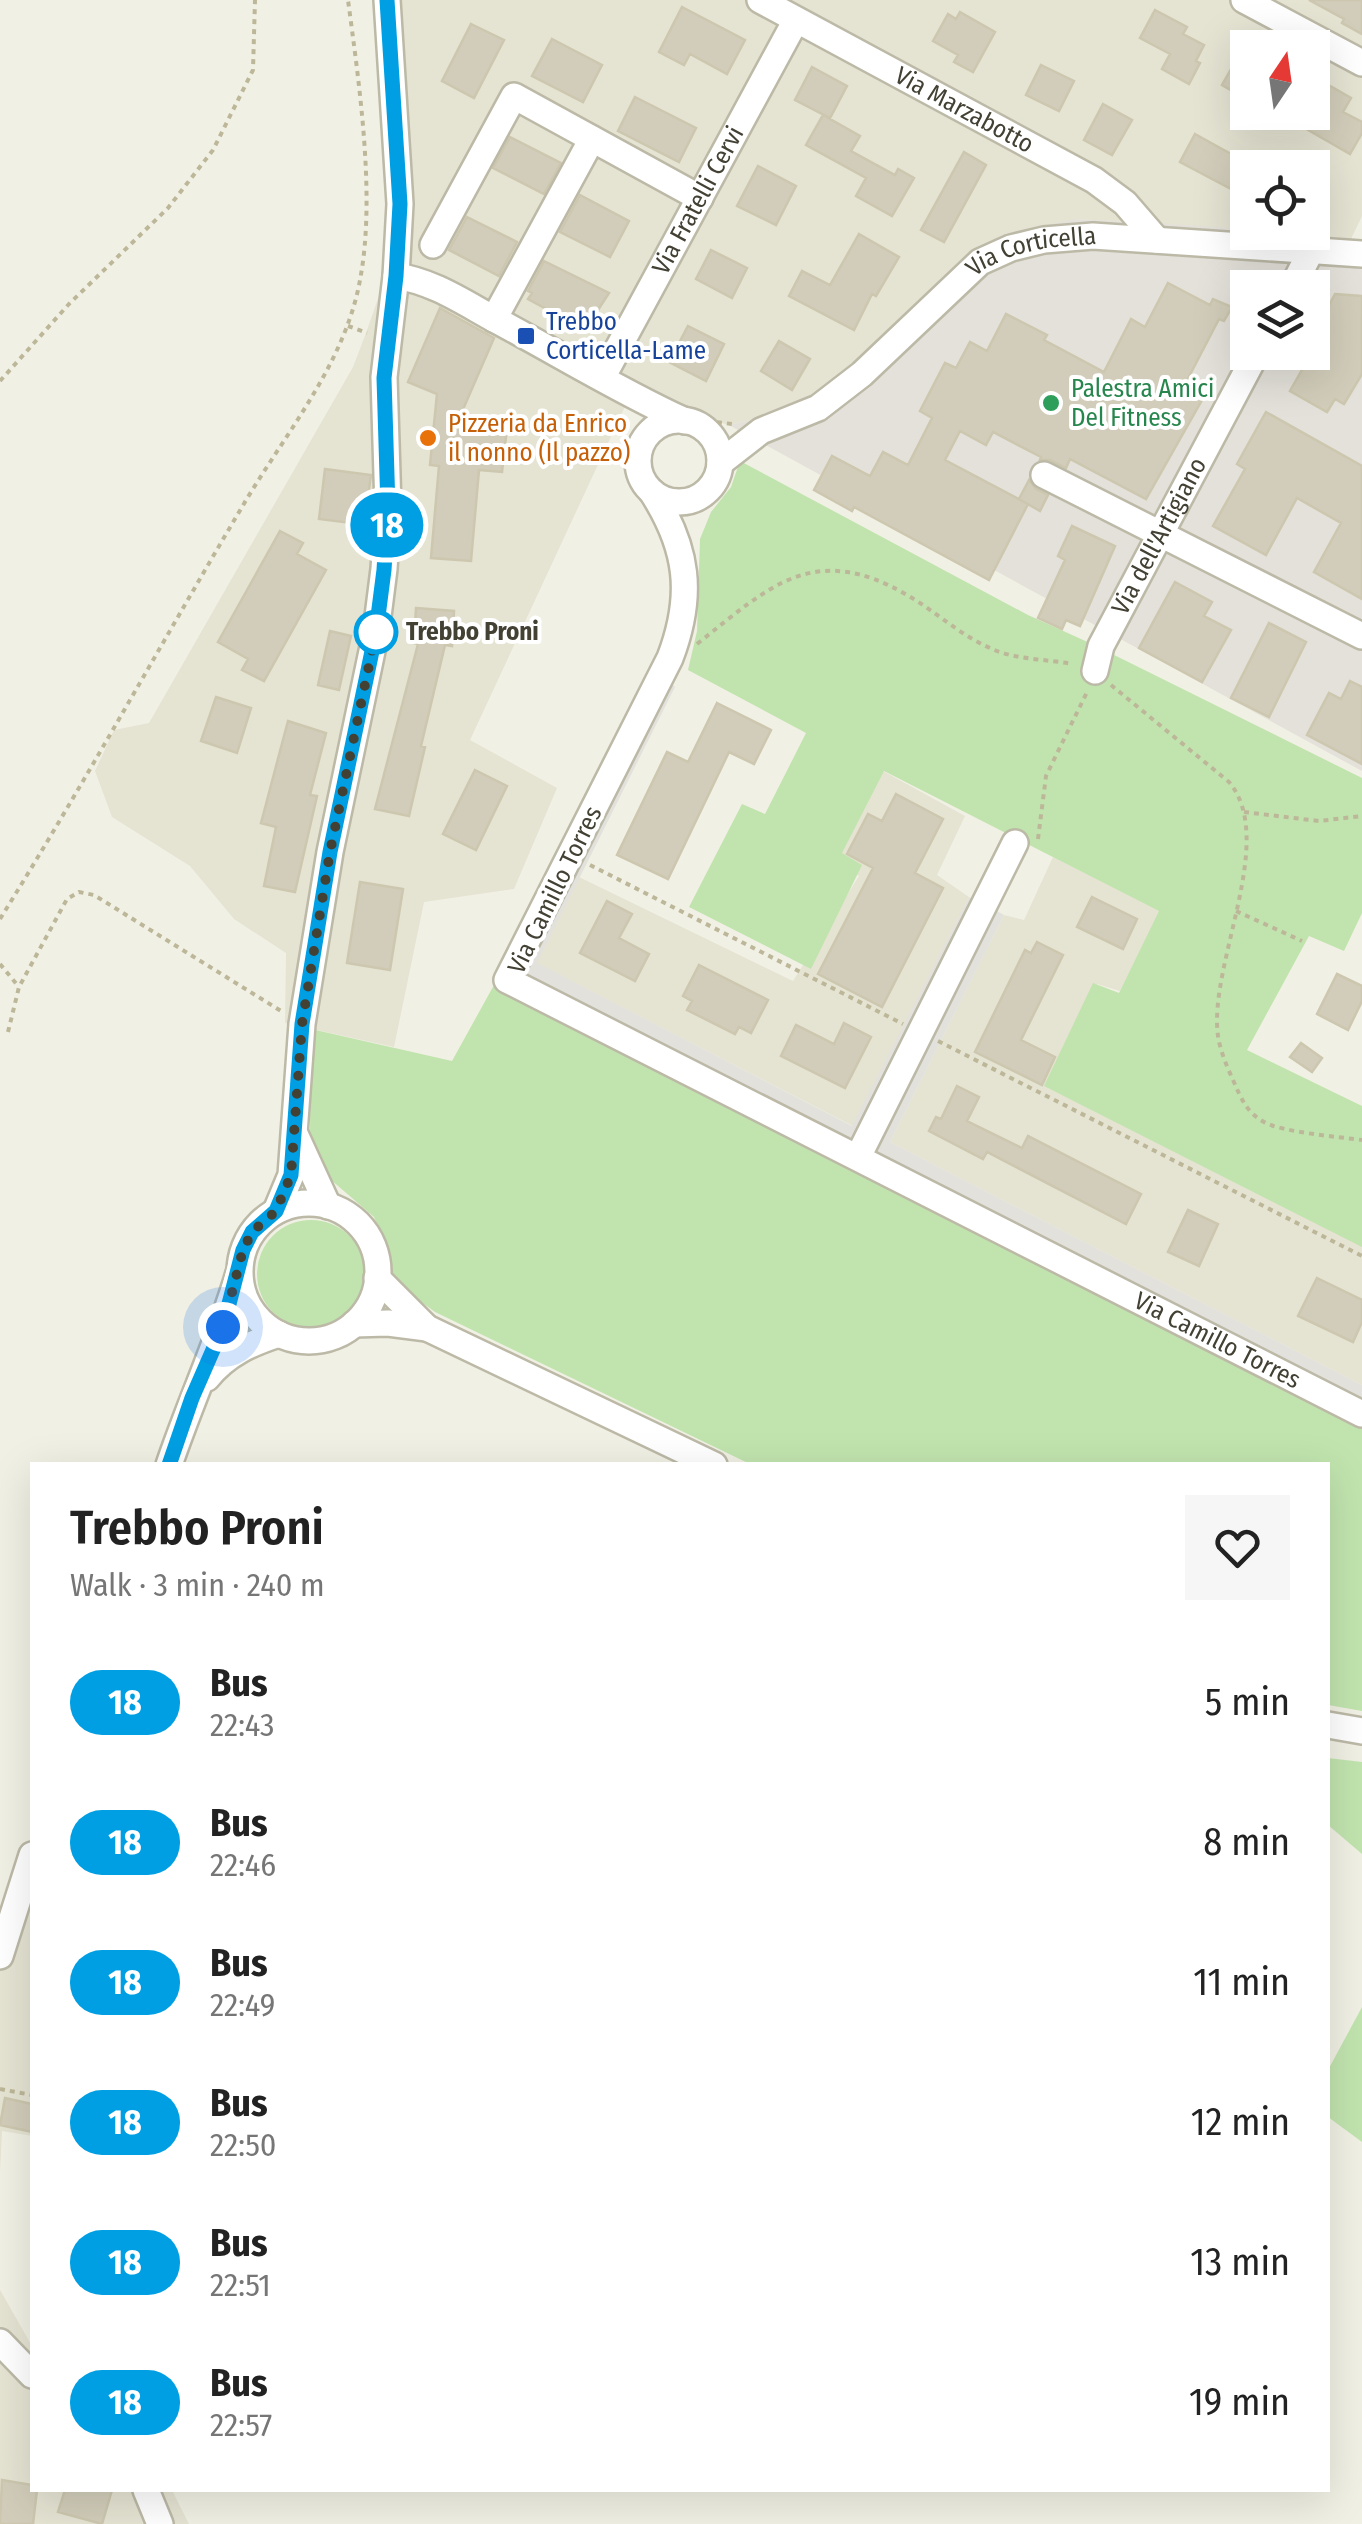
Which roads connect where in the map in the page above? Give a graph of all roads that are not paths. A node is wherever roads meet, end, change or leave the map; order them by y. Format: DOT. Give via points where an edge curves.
graph roads {
  1 [pos="387,0"];
  2 [pos="760,0"];
  3 [pos="1244,0"];
  4 [pos="796,20"];
  5 [pos="1362,63"];
  6 [pos="592,139"];
  7 [pos="700,198"];
  8 [pos="1157,240"];
  9 [pos="432,245"];
  10 [pos="1360,250"];
  11 [pos="1310,252"];
  12 [pos="1301,270"];
  13 [pos="396,276"];
  14 [pos="494,319"];
  15 [pos="1247,370"];
  16 [pos="613,385"];
  17 [pos="693,422"];
  18 [pos="764,430"];
  19 [pos="644,440"];
  20 [pos="720,463"];
  21 [pos="1044,475"];
  22 [pos="652,492"];
  23 [pos="702,495"];
  24 [pos="1159,536"];
  25 [pos="681,550"];
  26 [pos="1362,636"];
  27 [pos="1095,671"];
  28 [pos="1015,844"];
  29 [pos="295,1134"];
  30 [pos="858,1157"];
  31 [pos="328,1206"];
  32 [pos="276,1211"];
  33 [pos="240,1270"];
  34 [pos="377,1278"];
  35 [pos="354,1324"];
  36 [pos="427,1328"];
  37 [pos="279,1334"];
  38 [pos="192,1398"];
  39 [pos="1362,1414"];
  40 [pos="170,1462"];
  41 [pos="708,1462"];
  42 [pos="1330,1726"];
  43 [pos="1362,1732"];
  44 [pos="30,1861"];
  45 [pos="0,1956"];
  46 [pos="0,2342"];
  47 [pos="30,2373"];
  48 [pos="147,2492"];
  49 [pos="160,2524"];
  1 -- 13 [label="street" via="400,204"];
  2 -- 4 [label="street, Via Marzabotto"];
  3 -- 5 [label="street"];
  4 -- 7 [label="street, Via Fratelli Cervi"];
  4 -- 8 [label="street, Via Marzabotto" via="1094,180"];
  6 -- 7 [label="street"];
  6 -- 9 [label="street" via="514,96"];
  6 -- 14 [label="street"];
  7 -- 16 [label="street, Via Fratelli Cervi"];
  8 -- 11 [label="street, Via Corticella"];
  8 -- 18 [label="street, Via Corticella" via="1044,240 980,262 862,374 818,408"];
  10 -- 11 [label="street, Via Corticella"];
  11 -- 12 [label="street"];
  13 -- 14 [label="street, Via Corticella" via="437,288"];
  13 -- 29 [label="street" via="384,378 384,570 302,1024"];
  14 -- 16 [label="street, Via Corticella"];
  15 -- 24 [label="street, Via dell'Artigiano"];
  16 -- 17 [label="street, Via Corticella"];
  16 -- 19 [label="street"];
  17 -- 18 [label="street, Via Corticella" via="724,431"];
  17 -- 19 [label="street, Via Corticella" via="662,424"];
  17 -- 20 [label="street" via="718,450"];
  18 -- 20 [label="street, Via Corticella"];
  19 -- 22 [label="street" via="640,473"];
  20 -- 23 [label="street, Via Corticella"];
  21 -- 24 [label="street"];
  22 -- 23 [label="street" via="676,502"];
  22 -- 25 [label="street, Via Camillo Torres"];
  23 -- 25 [label="street, Via Camillo Torres"];
  24 -- 26 [label="street"];
  24 -- 27 [label="street, Via dell'Artigiano" via="1101,646"];
  25 -- 30 [label="street, Via Camillo Torres" via="686,591 670,658 507,980"];
  28 -- 30 [label="street"];
  29 -- 31 [label="street"];
  29 -- 32 [label="street" via="291,1175"];
  30 -- 39 [label="street, Via Camillo Torres"];
  31 -- 32 [label="street" via="303,1203"];
  31 -- 34 [label="street" via="369,1238"];
  32 -- 33 [label="street" via="252,1232"];
  33 -- 37 [label="street" via="251,1310"];
  33 -- 38 [label="street"];
  34 -- 35 [label="street"];
  34 -- 36 [label="street"];
  35 -- 36 [label="street"];
  35 -- 37 [label="street" via="322,1339"];
  36 -- 41 [label="street"];
  37 -- 38 [label="street" via="229,1356"];
  38 -- 40 [label="street"];
  42 -- 43 [label="street"];
  44 -- 45 [label="street"];
  46 -- 47 [label="street"];
  48 -- 49 [label="street"];
}
